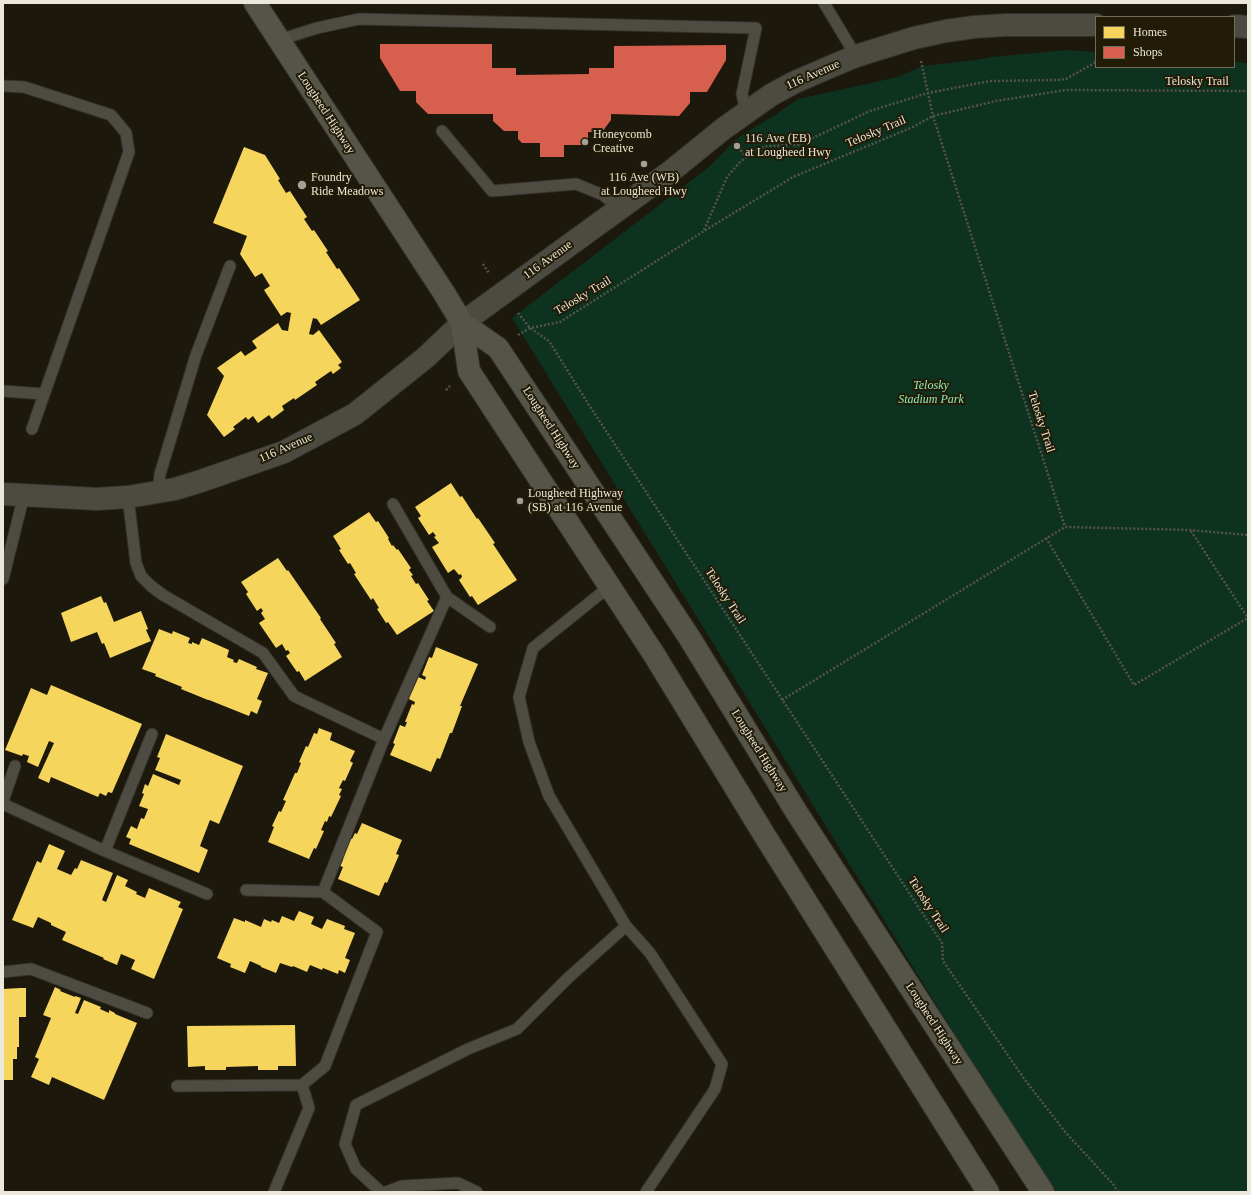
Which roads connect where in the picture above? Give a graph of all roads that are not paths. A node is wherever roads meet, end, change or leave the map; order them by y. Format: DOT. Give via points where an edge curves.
graph roads {
  1 [pos="255,3"];
  2 [pos="824,3"];
  3 [pos="1095,26"];
  4 [pos="1235,26"];
  5 [pos="1248,27"];
  6 [pos="279,40"];
  7 [pos="856,56"];
  8 [pos="3,86"];
  9 [pos="746,112"];
  10 [pos="442,131"];
  11 [pos="619,208"];
  12 [pos="230,266"];
  13 [pos="462,323"];
  14 [pos="3,390"];
  15 [pos="44,394"];
  16 [pos="32,429"];
  17 [pos="158,492"];
  18 [pos="3,494"];
  19 [pos="24,495"];
  20 [pos="128,497"];
  21 [pos="393,504"];
  22 [pos="3,579"];
  23 [pos="610,586"];
  24 [pos="447,597"];
  25 [pos="490,627"];
  26 [pos="152,734"];
  27 [pos="384,739"];
  28 [pos="16,766"];
  29 [pos="3,802"];
  30 [pos="105,851"];
  31 [pos="246,890"];
  32 [pos="323,892"];
  33 [pos="207,894"];
  34 [pos="626,926"];
  35 [pos="3,972"];
  36 [pos="147,1014"];
  37 [pos="302,1085"];
  38 [pos="177,1086"];
  39 [pos="274,1192"];
  40 [pos="381,1192"];
  41 [pos="386,1192"];
  42 [pos="477,1192"];
  43 [pos="646,1192"];
  44 [pos="988,1192"];
  45 [pos="1043,1192"];
  1 -- 6 [label="main road, Lougheed Highway"];
  2 -- 7 [label="lane"];
  3 -- 7 [label="street, 116 Avenue" via="987,26 946,31"];
  4 -- 5 [label="street"];
  6 -- 9 [label="lane" via="318,28 359,20 756,28 742,94"];
  6 -- 13 [label="main road, Lougheed Highway"];
  7 -- 9 [label="street, 116 Avenue" via="795,82"];
  8 -- 15 [label="lane" via="24,87 111,115 126,133 129,152"];
  9 -- 11 [label="street, 116 Avenue" via="670,172"];
  10 -- 11 [label="lane" via="492,191 576,184 603,195"];
  11 -- 13 [label="street, 116 Avenue"];
  12 -- 17 [label="lane" via="196,355 160,474"];
  13 -- 17 [label="street, 116 Avenue" via="425,358 355,414 284,452 201,481"];
  13 -- 23 [label="main road, Lougheed Highway" via="469,371"];
  13 -- 45 [label="main road, Lougheed Highway" via="498,348 689,637 797,814"];
  14 -- 15 [label="lane"];
  15 -- 16 [label="lane"];
  17 -- 20 [label="street, 116 Avenue"];
  18 -- 19 [label="street, 116 Avenue"];
  19 -- 20 [label="street, 116 Avenue" via="97,499"];
  19 -- 22 [label="lane"];
  20 -- 27 [label="lane" via="136,563 141,576 150,586 263,653 294,696"];
  21 -- 24 [label="lane"];
  23 -- 34 [label="lane" via="533,648 519,697 529,742 549,796"];
  23 -- 44 [label="main road, Lougheed Highway"];
  24 -- 25 [label="lane"];
  24 -- 27 [label="lane"];
  26 -- 30 [label="lane"];
  27 -- 32 [label="lane"];
  28 -- 29 [label="lane"];
  29 -- 30 [label="lane"];
  30 -- 33 [label="lane"];
  31 -- 32 [label="lane"];
  32 -- 37 [label="lane" via="377,932 325,1066"];
  34 -- 40 [label="lane" via="568,978 517,1029 468,1049 356,1105 345,1144 356,1169"];
  34 -- 43 [label="lane" via="650,953 722,1064 715,1089"];
  35 -- 36 [label="lane" via="31,969"];
  37 -- 38 [label="lane"];
  37 -- 39 [label="lane" via="310,1108"];
  41 -- 42 [label="lane" via="402,1186 458,1183"];
}
